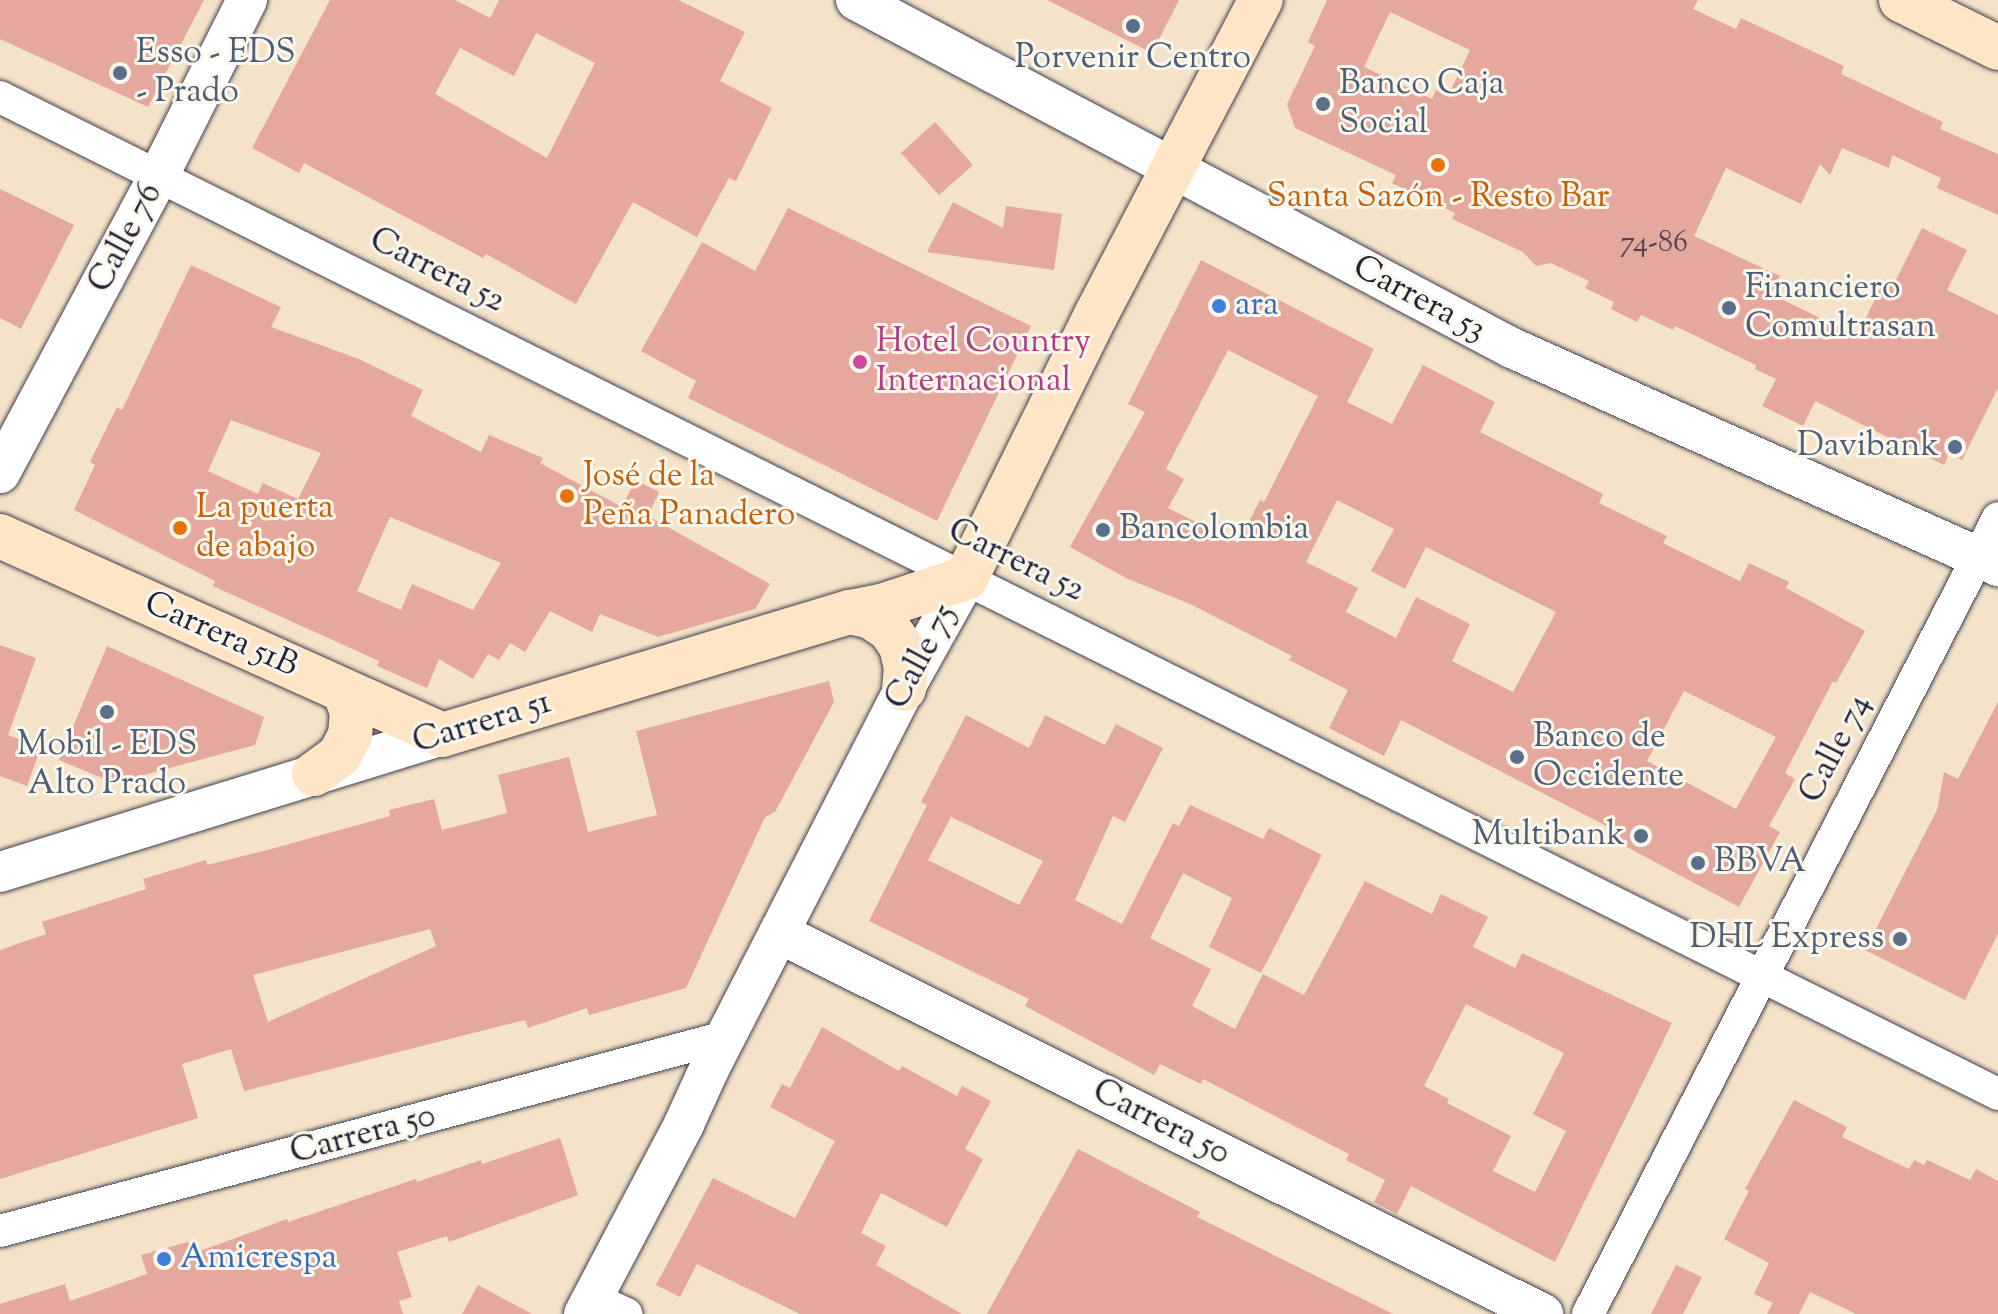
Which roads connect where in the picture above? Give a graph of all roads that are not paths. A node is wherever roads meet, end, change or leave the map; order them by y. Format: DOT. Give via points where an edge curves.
graph roads {
  1 [pos="247,0"];
  2 [pos="856,0"];
  3 [pos="1261,0"];
  4 [pos="1901,0"];
  5 [pos="1998,48"];
  6 [pos="0,97"];
  7 [pos="1171,168"];
  8 [pos="159,175"];
  9 [pos="0,473"];
  10 [pos="1998,518"];
  11 [pos="0,536"];
  12 [pos="1988,561"];
  13 [pos="966,578"];
  14 [pos="850,612"];
  15 [pos="904,689"];
  16 [pos="344,691"];
  17 [pos="442,735"];
  18 [pos="314,774"];
  19 [pos="0,872"];
  20 [pos="779,933"];
  21 [pos="1761,976"];
  22 [pos="725,1037"];
  23 [pos="1998,1094"];
  24 [pos="0,1231"];
  25 [pos="601,1309"];
  26 [pos="1543,1314"];
  27 [pos="1588,1314"];
  1 -- 8 [label="street, Calle 76"];
  2 -- 7 [label="street, Carrera 53"];
  3 -- 7 [label="main road, Calle 75"];
  4 -- 5 [label="main road"];
  6 -- 8 [label="street, Carrera 52"];
  7 -- 12 [label="street, Carrera 53" via="1512,348"];
  7 -- 13 [label="main road, Calle 75"];
  8 -- 9 [label="street, Calle 76"];
  8 -- 13 [label="street, Carrera 52"];
  10 -- 12 [label="street, Calle 74"];
  11 -- 16 [label="main road, Carrera 51B"];
  12 -- 21 [label="street, Calle 74"];
  13 -- 14 [label="main road, Carrera 51"];
  13 -- 15 [label="street, Calle 75"];
  13 -- 21 [label="street, Carrera 52"];
  14 -- 15 [label="main road" via="871,617 901,646"];
  14 -- 17 [label="main road, Carrera 51"];
  15 -- 20 [label="street, Calle 75"];
  16 -- 17 [label="main road, Carrera 51B"];
  16 -- 18 [label="main road" via="352,712 350,735 339,756"];
  17 -- 18 [label="street, Carrera 51"];
  18 -- 19 [label="street, Carrera 51"];
  20 -- 22 [label="street, Calle 75"];
  20 -- 26 [label="street, Carrera 50"];
  21 -- 23 [label="street, Carrera 52"];
  21 -- 27 [label="street, Calle 74"];
  22 -- 24 [label="street, Carrera 50"];
  22 -- 25 [label="street, Calle 75"];
}
